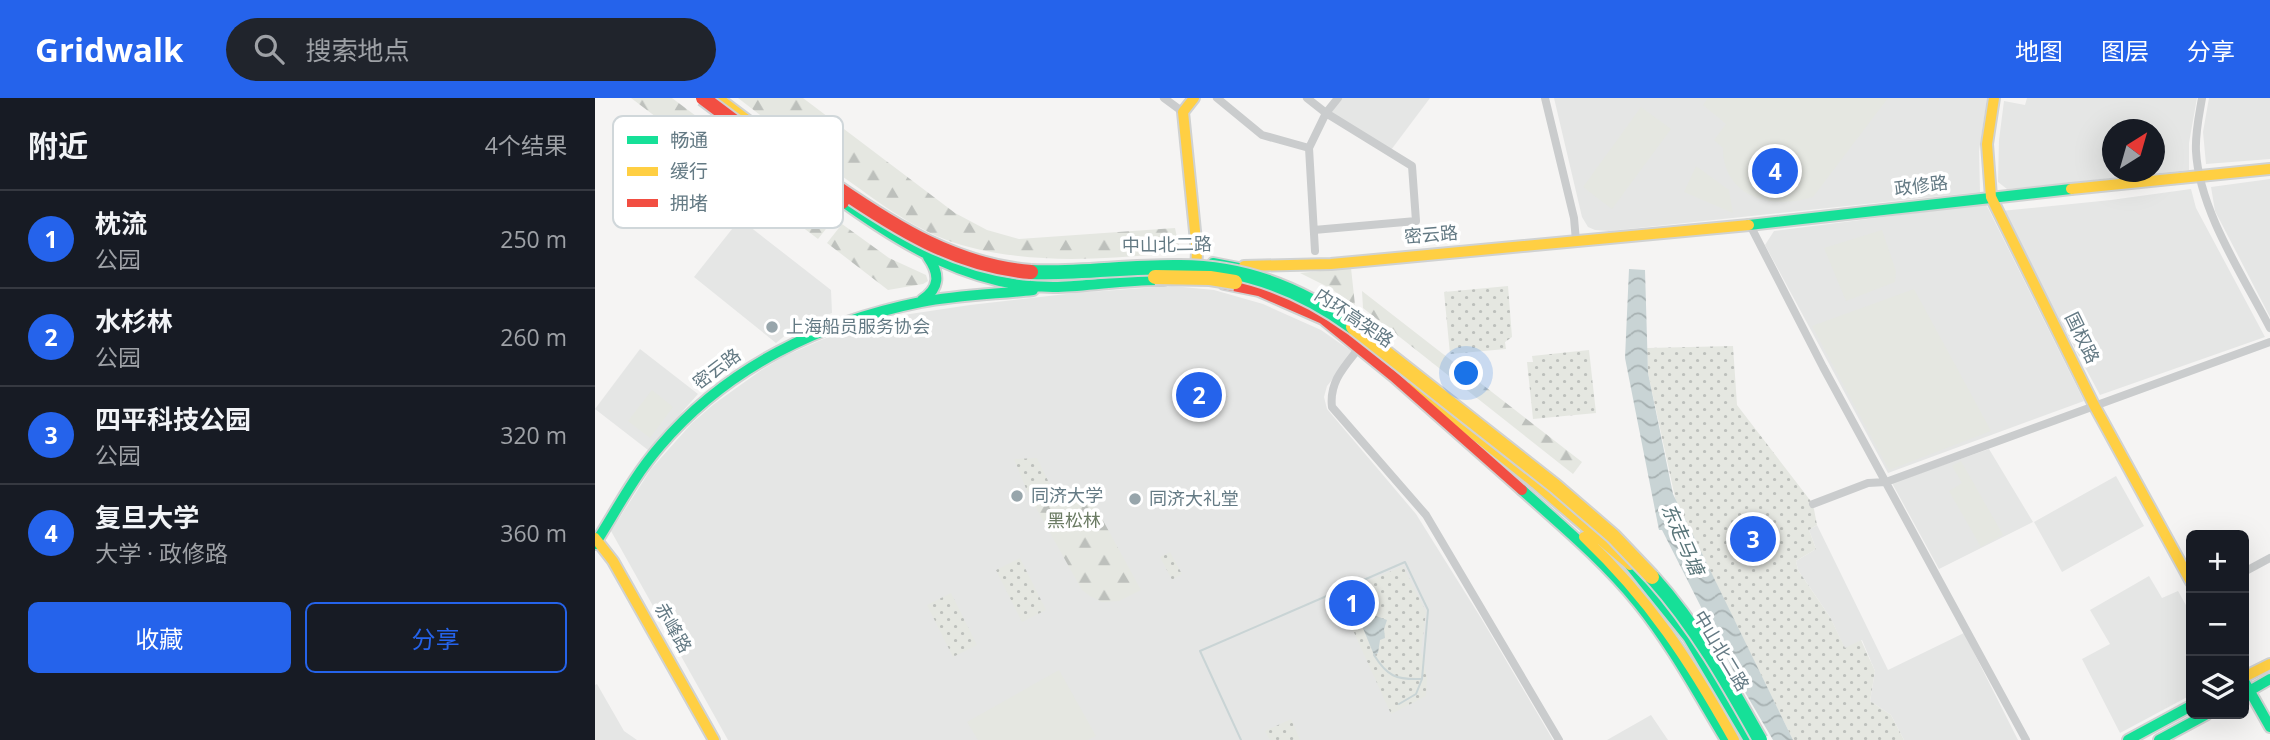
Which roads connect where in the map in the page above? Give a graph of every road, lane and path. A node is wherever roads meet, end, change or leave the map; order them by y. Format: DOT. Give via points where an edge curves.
graph roads {
  1 [pos="703,98"];
  2 [pos="718,98"];
  3 [pos="726,98"];
  4 [pos="1164,98"];
  5 [pos="1193,98"];
  6 [pos="1217,98"];
  7 [pos="1307,98"];
  8 [pos="1338,98"];
  9 [pos="1545,98"];
  10 [pos="1994,98"];
  11 [pos="2202,98"];
  12 [pos="1183,112"];
  13 [pos="1326,113"];
  14 [pos="727,116"];
  15 [pos="742,116"];
  16 [pos="750,116"];
  17 [pos="1309,148"];
  18 [pos="2270,169"];
  19 [pos="2199,177"];
  20 [pos="843,184"];
  21 [pos="843,190"];
  22 [pos="1991,197"];
  23 [pos="843,201"];
  24 [pos="843,201"];
  25 [pos="1750,225"];
  26 [pos="1314,230"];
  27 [pos="1576,241"];
  28 [pos="1315,251"];
  29 [pos="929,257"];
  30 [pos="1197,262"];
  31 [pos="1234,265"];
  32 [pos="1290,266"];
  33 [pos="1281,280"];
  34 [pos="1195,281"];
  35 [pos="1057,287"];
  36 [pos="918,302"];
  37 [pos="2270,328"];
  38 [pos="2270,342"];
  39 [pos="1359,348"];
  40 [pos="1413,385"];
  41 [pos="2094,405"];
  42 [pos="1887,482"];
  43 [pos="1812,504"];
  44 [pos="596,541"];
  45 [pos="2270,558"];
  46 [pos="2249,569"];
  47 [pos="2186,573"];
  48 [pos="2270,664"];
  49 [pos="2270,679"];
  50 [pos="2249,682"];
  51 [pos="2249,684"];
  52 [pos="2249,692"];
  53 [pos="2186,709"];
  54 [pos="2198,719"];
  55 [pos="2270,727"];
  56 [pos="714,740"];
  57 [pos="1559,740"];
  58 [pos="1726,740"];
  59 [pos="1734,740"];
  60 [pos="1750,740"];
  61 [pos="1760,740"];
  62 [pos="2026,740"];
  63 [pos="2128,740"];
  64 [pos="2159,740"];
  1 -- 14 [label="main road, 内环高架路, bridge"];
  2 -- 15 [label="main road, 内环高架路, bridge"];
  3 -- 16 [label="main road, 中山北二路"];
  4 -- 12 [label="street"];
  5 -- 12 [label="main road"];
  6 -- 17 [label="street" via="1262,135"];
  7 -- 13 [label="street"];
  8 -- 13 [label="street"];
  9 -- 27 [label="street"];
  10 -- 22 [label="main road, 国权路" via="1987,144"];
  11 -- 19 [label="street" via="2196,130"];
  12 -- 30 [label="main road"];
  13 -- 17 [label="street"];
  13 -- 26 [label="street" via="1412,166 1416,221"];
  17 -- 26 [label="street"];
  18 -- 19 [label="main road, 政修路"];
  19 -- 22 [label="main road, 政修路"];
  19 -- 37 [label="street" via="2211,215"];
  20 -- 30 [label="main road, 中山北二路" via="897,224 950,249 994,261 1058,268"];
  21 -- 61 [label="main road, 内环高架路, bridge" via="890,225 957,258 1037,272 1174,266 1218,269 1296,292 1333,313 1622,544 1686,617"];
  22 -- 25 [label="main road, 政修路"];
  22 -- 41 [label="main road, 国权路"];
  23 -- 29 [label="main road, 中山北二路"];
  24 -- 40 [label="main road, 内环高架路, bridge" via="897,240 986,275 1036,281 1177,276 1259,288 1323,317"];
  25 -- 27 [label="main road, 政修路"];
  25 -- 42 [label="street"];
  26 -- 28 [label="street"];
  27 -- 32 [label="main road, 密云路"];
  29 -- 35 [label="main road, 中山北二路" via="1009,283"];
  29 -- 36 [label="main road" via="939,281 930,296"];
  30 -- 31 [label="main road, 中山北二路"];
  30 -- 34 [label="main road"];
  31 -- 32 [label="main road, 密云路"];
  31 -- 33 [label="main road, 中山北二路"];
  32 -- 33 [label="main road" via="1279,272"];
  33 -- 60 [label="main road, 中山北二路" via="1334,308 1370,334 1610,530 1670,604"];
  34 -- 35 [label="main road, 中山北二路" via="1152,279"];
  34 -- 39 [label="main road, 中山北二路" via="1239,286 1288,302 1323,319"];
  35 -- 36 [label="main road, 密云路"];
  36 -- 44 [label="main road, 密云路" via="815,332 729,383 659,448"];
  38 -- 41 [label="street"];
  39 -- 57 [label="street" via="1335,379 1332,407 1426,515"];
  39 -- 58 [label="main road, 中山北二路" via="1606,568 1660,633"];
  40 -- 59 [label="main road" via="1627,579 1681,648"];
  40 -- 60 [label="main road, 内环高架路" via="1631,566 1688,637"];
  41 -- 42 [label="street"];
  41 -- 47 [label="main road, 国权路"];
  42 -- 43 [label="street" via="1868,483"];
  42 -- 62 [label="street"];
  44 -- 56 [label="main road, 赤峰路" via="613,561"];
  45 -- 46 [label="street"];
  48 -- 50 [label="main road"];
  49 -- 51 [label="main road"];
  52 -- 55 [label="main road"];
  53 -- 63 [label="main road"];
  54 -- 64 [label="main road"];
}
